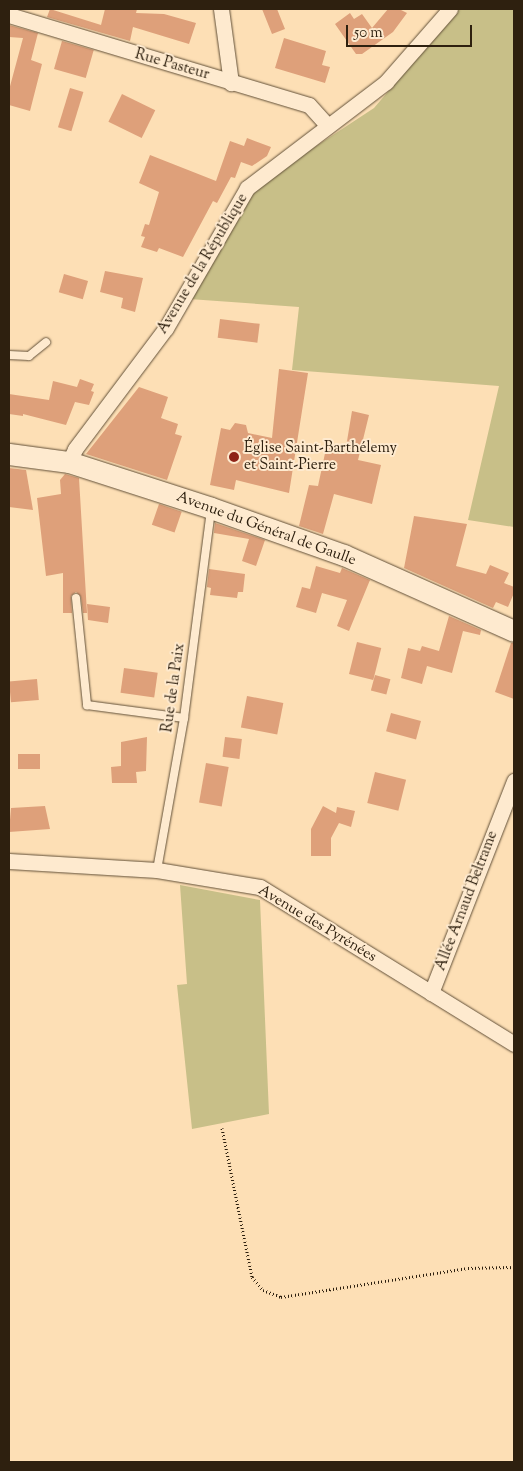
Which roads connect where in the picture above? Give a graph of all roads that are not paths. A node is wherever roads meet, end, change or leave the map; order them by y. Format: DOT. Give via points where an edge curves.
graph roads {
  1 [pos="221,9"];
  2 [pos="450,9"];
  3 [pos="9,15"];
  4 [pos="231,83"];
  5 [pos="328,126"];
  6 [pos="46,342"];
  7 [pos="9,355"];
  8 [pos="9,454"];
  9 [pos="69,462"];
  10 [pos="211,508"];
  11 [pos="76,598"];
  12 [pos="514,631"];
  13 [pos="184,718"];
  14 [pos="514,781"];
  15 [pos="9,861"];
  16 [pos="157,870"];
  17 [pos="431,993"];
  18 [pos="514,1044"];
  1 -- 4 [label="street"];
  2 -- 5 [label="street, Avenue de la République" via="386,82"];
  3 -- 4 [label="street, Rue Pasteur"];
  4 -- 5 [label="street, Rue Pasteur" via="310,105"];
  5 -- 9 [label="street, Avenue de la République" via="247,188 166,328 75,449"];
  6 -- 7 [label="lane" via="29,356"];
  8 -- 9 [label="main road, Avenue du Général de Gaulle"];
  9 -- 10 [label="main road, Avenue du Général de Gaulle"];
  10 -- 12 [label="main road, Avenue du Général de Gaulle" via="344,555"];
  10 -- 13 [label="lane, Rue de la Paix"];
  11 -- 13 [label="lane" via="87,706"];
  13 -- 16 [label="lane, Rue de la Paix"];
  14 -- 17 [label="street, Allée Arnaud Beltrame"];
  15 -- 16 [label="street, Avenue des Pyrénées"];
  16 -- 17 [label="street, Avenue des Pyrénées" via="260,887"];
  17 -- 18 [label="street, Avenue des Pyrénées"];
}
